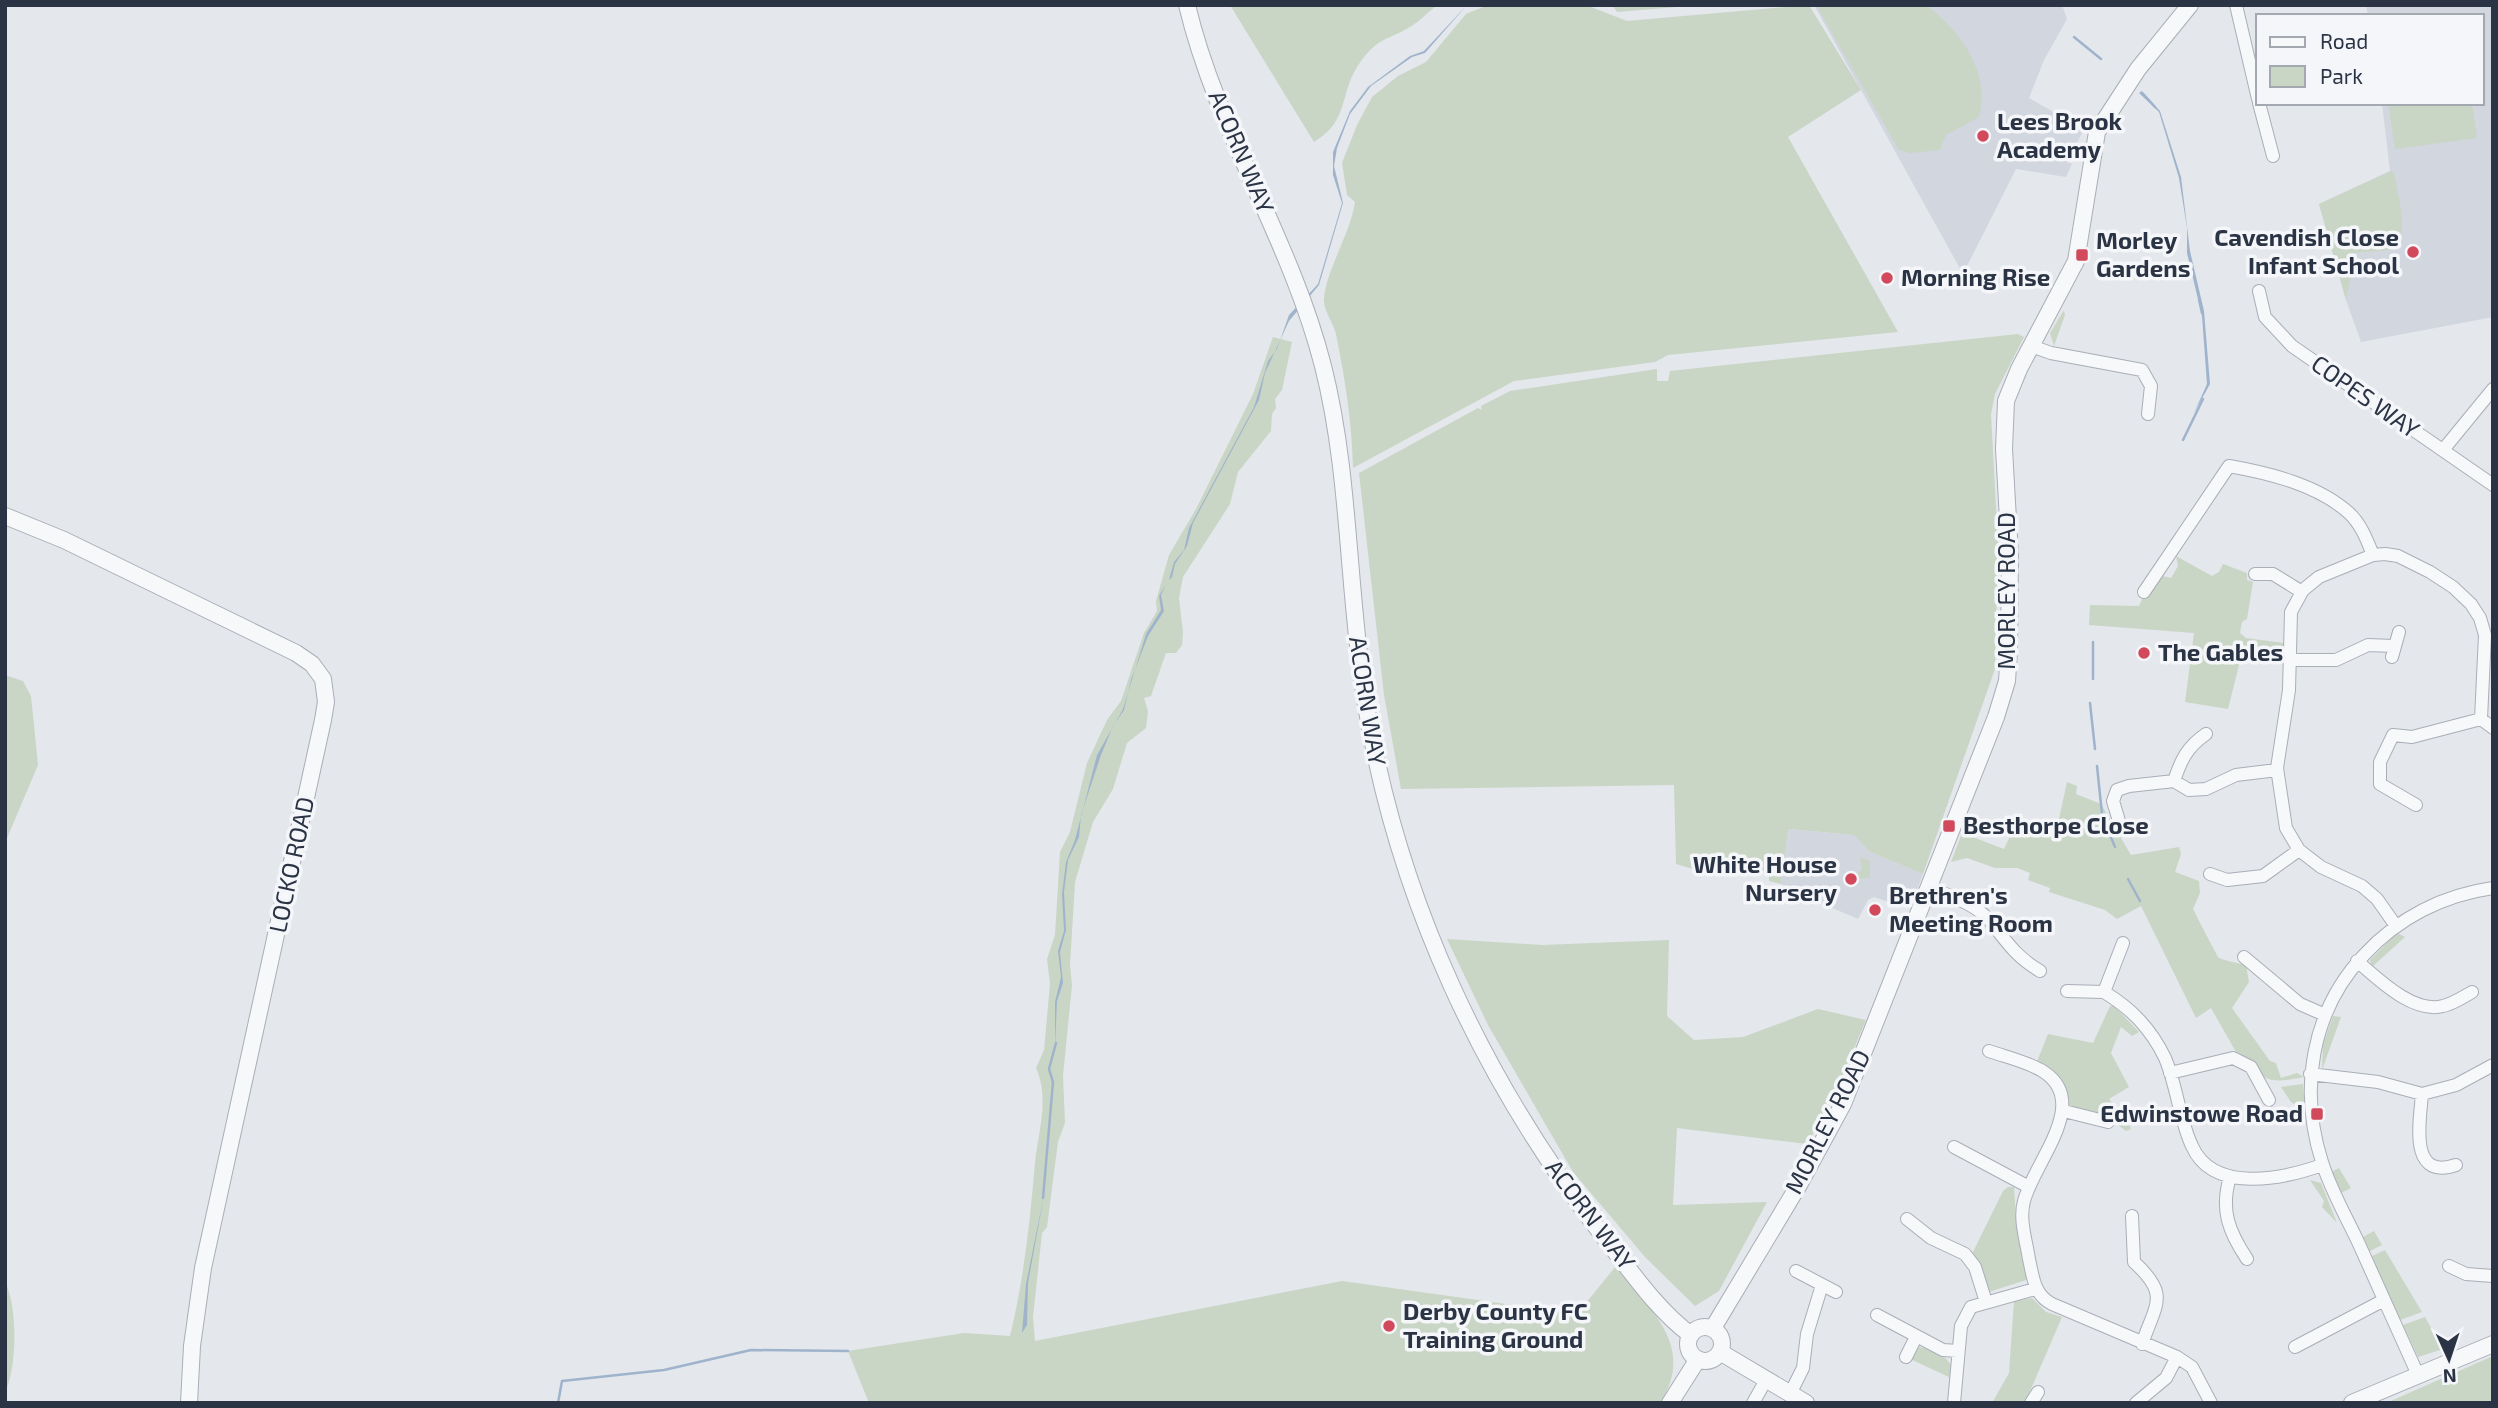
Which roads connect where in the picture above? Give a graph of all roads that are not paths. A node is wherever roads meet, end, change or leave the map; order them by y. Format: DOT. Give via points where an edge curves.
graph roads {
  1 [pos="1187,5"];
  2 [pos="2190,5"];
  3 [pos="2236,5"];
  4 [pos="2256,88"];
  5 [pos="2260,105"];
  6 [pos="2273,156"];
  7 [pos="2259,291"];
  8 [pos="2031,346"];
  9 [pos="2493,389"];
  10 [pos="2148,415"];
  11 [pos="2443,450"];
  12 [pos="2493,485"];
  13 [pos="5,516"];
  14 [pos="2373,555"];
  15 [pos="2255,574"];
  16 [pos="2144,592"];
  17 [pos="2302,592"];
  18 [pos="2399,632"];
  19 [pos="2489,635"];
  20 [pos="2291,660"];
  21 [pos="2481,719"];
  22 [pos="2493,728"];
  23 [pos="2206,734"];
  24 [pos="2277,770"];
  25 [pos="2174,781"];
  26 [pos="2416,805"];
  27 [pos="2119,821"];
  28 [pos="2299,850"];
  29 [pos="2210,874"];
  30 [pos="1928,887"];
  31 [pos="2493,888"];
  32 [pos="2396,926"];
  33 [pos="2123,943"];
  34 [pos="2244,957"];
  35 [pos="2357,961"];
  36 [pos="2040,971"];
  37 [pos="2067,991"];
  38 [pos="2105,992"];
  39 [pos="2472,992"];
  40 [pos="2325,1015"];
  41 [pos="1989,1051"];
  42 [pos="2493,1065"];
  43 [pos="2170,1073"];
  44 [pos="2310,1074"];
  45 [pos="2422,1094"];
  46 [pos="2269,1100"];
  47 [pos="2064,1111"];
  48 [pos="2108,1122"];
  49 [pos="1954,1147"];
  50 [pos="2322,1165"];
  51 [pos="2456,1166"];
  52 [pos="2230,1177"];
  53 [pos="2029,1186"];
  54 [pos="2132,1216"];
  55 [pos="1907,1219"];
  56 [pos="2247,1259"];
  57 [pos="2449,1266"];
  58 [pos="1796,1271"];
  59 [pos="2493,1276"];
  60 [pos="1822,1285"];
  61 [pos="2035,1289"];
  62 [pos="1836,1292"];
  63 [pos="2384,1300"];
  64 [pos="1986,1302"];
  65 [pos="1877,1315"];
  66 [pos="1713,1328"];
  67 [pos="1691,1335"];
  68 [pos="1916,1337"];
  69 [pos="2142,1344"];
  70 [pos="2493,1344"];
  71 [pos="2295,1347"];
  72 [pos="1720,1352"];
  73 [pos="1958,1352"];
  74 [pos="1906,1357"];
  75 [pos="2177,1357"];
  76 [pos="1699,1360"];
  77 [pos="2418,1375"];
  78 [pos="1766,1380"];
  79 [pos="1790,1394"];
  80 [pos="189,1403"];
  81 [pos="1670,1403"];
  82 [pos="1753,1403"];
  83 [pos="1806,1403"];
  84 [pos="1954,1403"];
  85 [pos="2136,1403"];
  86 [pos="2211,1403"];
  87 [pos="2352,1403"];
  1 -- 67 [label="street, ACORN WAY" via="1218,101 1303,300 1323,366 1336,438 1366,709 1388,809 1425,922 1480,1047 1528,1131 1622,1260"];
  2 -- 8 [label="street, MORLEY ROAD" via="2138,69 2097,132 2076,261"];
  3 -- 4 [label="street"];
  5 -- 6 [label="street"];
  7 -- 11 [label="street, COPES WAY" via="2265,317 2292,346"];
  8 -- 10 [label="street" via="2141,370 2151,386"];
  8 -- 30 [label="street, MORLEY ROAD" via="2006,401 2004,421 2011,578 2007,681"];
  9 -- 11 [label="street"];
  11 -- 12 [label="street, COPES WAY"];
  13 -- 80 [label="street, LOCKO ROAD" via="251,629 312,664 326,688 320,734 203,1268"];
  14 -- 16 [label="street" via="2349,513 2277,477 2229,466 2168,567"];
  14 -- 17 [label="street" via="2319,577"];
  14 -- 19 [label="street" via="2398,556 2453,587 2471,604"];
  15 -- 17 [label="street" via="2273,574"];
  17 -- 20 [label="street" via="2291,612"];
  18 -- 20 [label="street" via="2392,652 2368,645 2336,660"];
  19 -- 21 [label="street"];
  20 -- 24 [label="street"];
  21 -- 22 [label="street"];
  21 -- 26 [label="street" via="2424,734 2393,735 2380,762 2380,785"];
  23 -- 25 [label="street" via="2182,757"];
  24 -- 25 [label="street" via="2236,775 2206,789 2189,790"];
  24 -- 28 [label="street" via="2286,828"];
  25 -- 27 [label="street" via="2118,790 2113,800"];
  28 -- 29 [label="street" via="2263,876 2227,880"];
  28 -- 32 [label="street" via="2321,867 2362,886"];
  30 -- 36 [label="street" via="1964,901 1984,915 2022,968"];
  30 -- 66 [label="street, MORLEY ROAD" via="1844,1102"];
  31 -- 32 [label="street" via="2440,902"];
  32 -- 35 [label="street"];
  33 -- 38 [label="street"];
  34 -- 40 [label="street" via="2300,1004"];
  35 -- 39 [label="street" via="2381,982 2422,1006 2440,1007"];
  35 -- 40 [label="street"];
  37 -- 38 [label="street"];
  38 -- 43 [label="street" via="2128,1007 2151,1033"];
  40 -- 44 [label="street"];
  41 -- 47 [label="street" via="2045,1072 2063,1096"];
  42 -- 45 [label="street" via="2456,1085"];
  43 -- 46 [label="street" via="2233,1058 2251,1067"];
  43 -- 52 [label="street" via="2192,1148 2206,1166"];
  44 -- 45 [label="street" via="2378,1082"];
  44 -- 50 [label="street" via="2311,1116"];
  45 -- 51 [label="street" via="2419,1146 2423,1157 2432,1166"];
  47 -- 48 [label="street"];
  47 -- 53 [label="street"];
  49 -- 53 [label="street"];
  50 -- 52 [label="street" via="2263,1177"];
  50 -- 63 [label="street"];
  52 -- 56 [label="street" via="2225,1215 2230,1234"];
  53 -- 61 [label="street" via="2022,1222"];
  54 -- 69 [label="street" via="2134,1262 2158,1292"];
  55 -- 64 [label="street" via="1931,1238 1965,1254 1975,1267"];
  57 -- 59 [label="street" via="2466,1274"];
  58 -- 60 [label="street"];
  60 -- 62 [label="street"];
  60 -- 79 [label="street" via="1807,1334 1803,1367"];
  61 -- 64 [label="street"];
  61 -- 69 [label="street" via="2052,1304"];
  63 -- 71 [label="street"];
  63 -- 77 [label="street"];
  64 -- 73 [label="street" via="1971,1307 1965,1315"];
  65 -- 68 [label="street"];
  66 -- 67 [label="street" via="1700,1328"];
  66 -- 72 [label="street" via="1722,1340"];
  67 -- 76 [label="street" via="1688,1345"];
  68 -- 73 [label="street"];
  68 -- 74 [label="street"];
  69 -- 75 [label="street"];
  70 -- 77 [label="street"];
  72 -- 76 [label="street"];
  72 -- 78 [label="street"];
  73 -- 84 [label="street"];
  75 -- 85 [label="street" via="2166,1378"];
  75 -- 86 [label="street" via="2192,1367"];
  76 -- 81 [label="street"];
  77 -- 87 [label="street"];
  78 -- 79 [label="street"];
  78 -- 82 [label="street"];
  79 -- 83 [label="street"];
}
